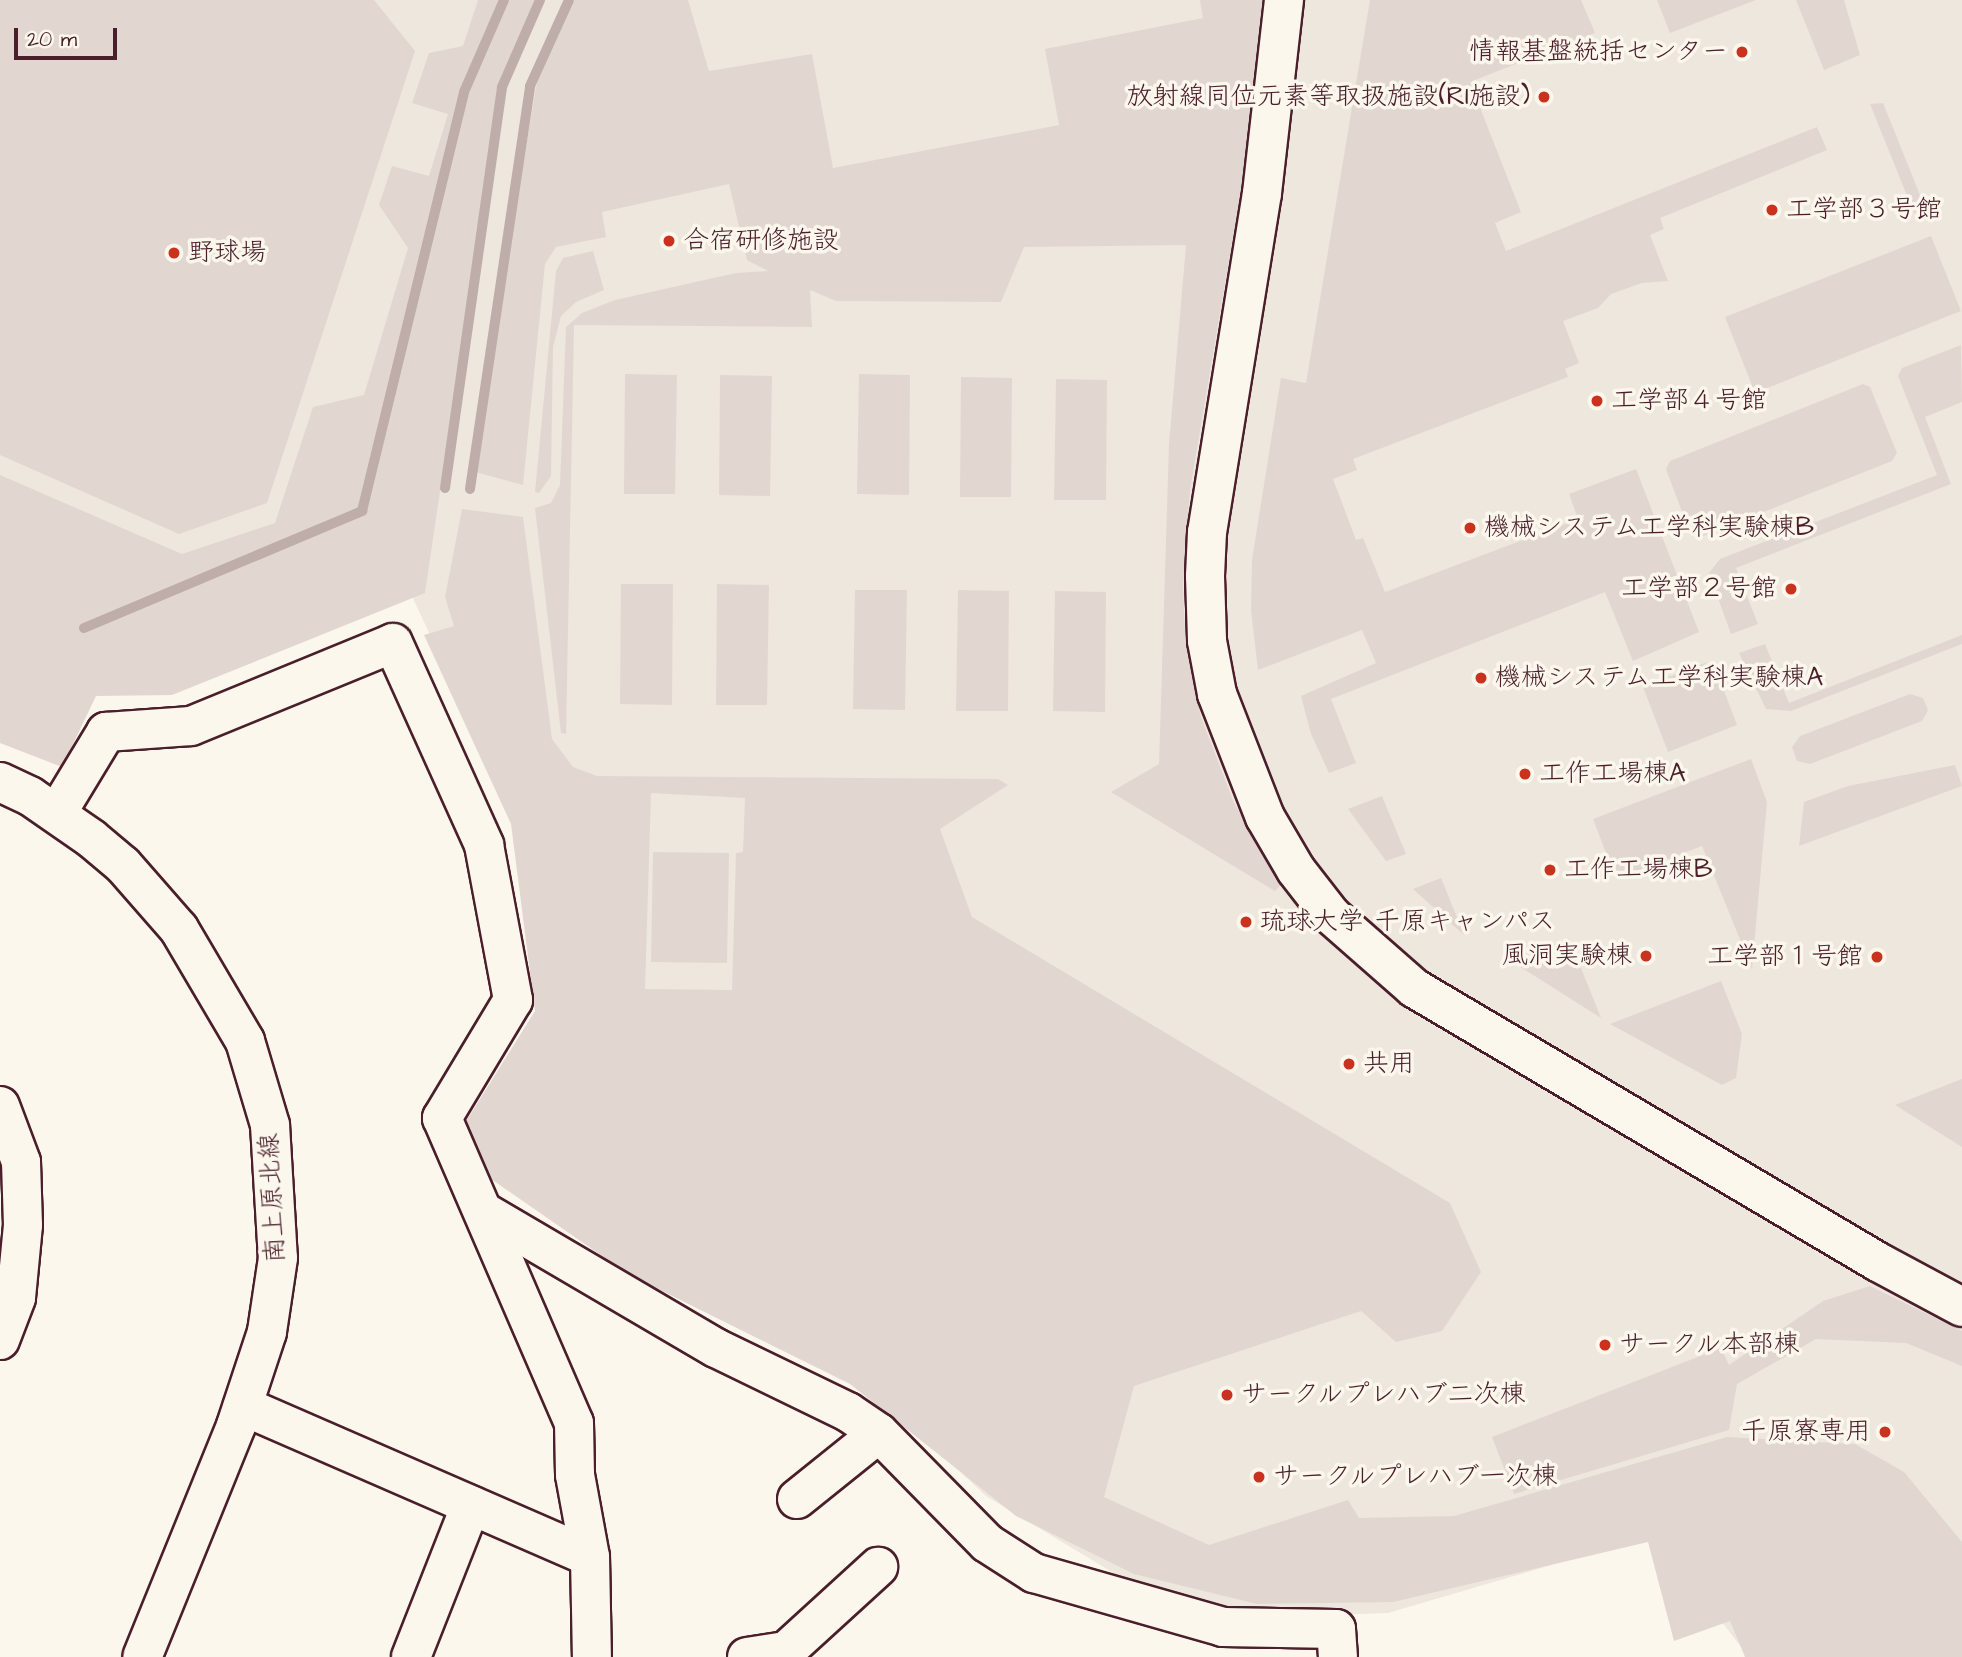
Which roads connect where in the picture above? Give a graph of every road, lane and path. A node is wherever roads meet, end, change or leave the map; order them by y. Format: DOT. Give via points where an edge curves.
graph roads {
  1 [pos="1284,0"];
  2 [pos="0,782"];
  3 [pos="57,813"];
  4 [pos="0,1106"];
  5 [pos="484,1212"];
  6 [pos="1962,1307"];
  7 [pos="0,1340"];
  8 [pos="243,1406"];
  9 [pos="879,1433"];
  10 [pos="797,1499"];
  11 [pos="471,1505"];
  12 [pos="590,1557"];
  13 [pos="878,1567"];
  14 [pos="142,1657"];
  15 [pos="411,1657"];
  16 [pos="592,1657"];
  17 [pos="747,1657"];
  18 [pos="1338,1657"];
  1 -- 6 [label="street" via="1263,180 1211,509 1205,576 1207,641 1217,694 1265,817 1296,870 1331,915 1413,988"];
  2 -- 3 [label="street, 南上原北線"];
  3 -- 5 [label="street" via="106,732 191,726 393,643 484,845 513,1000 442,1118"];
  3 -- 8 [label="street, 南上原北線" via="123,865 179,929 223,998 259,1083 276,1168 278,1258 267,1332"];
  4 -- 7 [label="street" via="21,1162 23,1225 16,1298"];
  5 -- 9 [label="street" via="716,1348 848,1412"];
  5 -- 12 [label="street" via="574,1423 575,1475"];
  8 -- 11 [label="street"];
  8 -- 14 [label="street, 南上原北線"];
  9 -- 10 [label="street"];
  9 -- 18 [label="street" via="987,1543 1034,1573 1223,1627 1336,1629"];
  11 -- 12 [label="street"];
  11 -- 15 [label="street"];
  12 -- 16 [label="street"];
  13 -- 17 [label="street" via="786,1651"];
}
